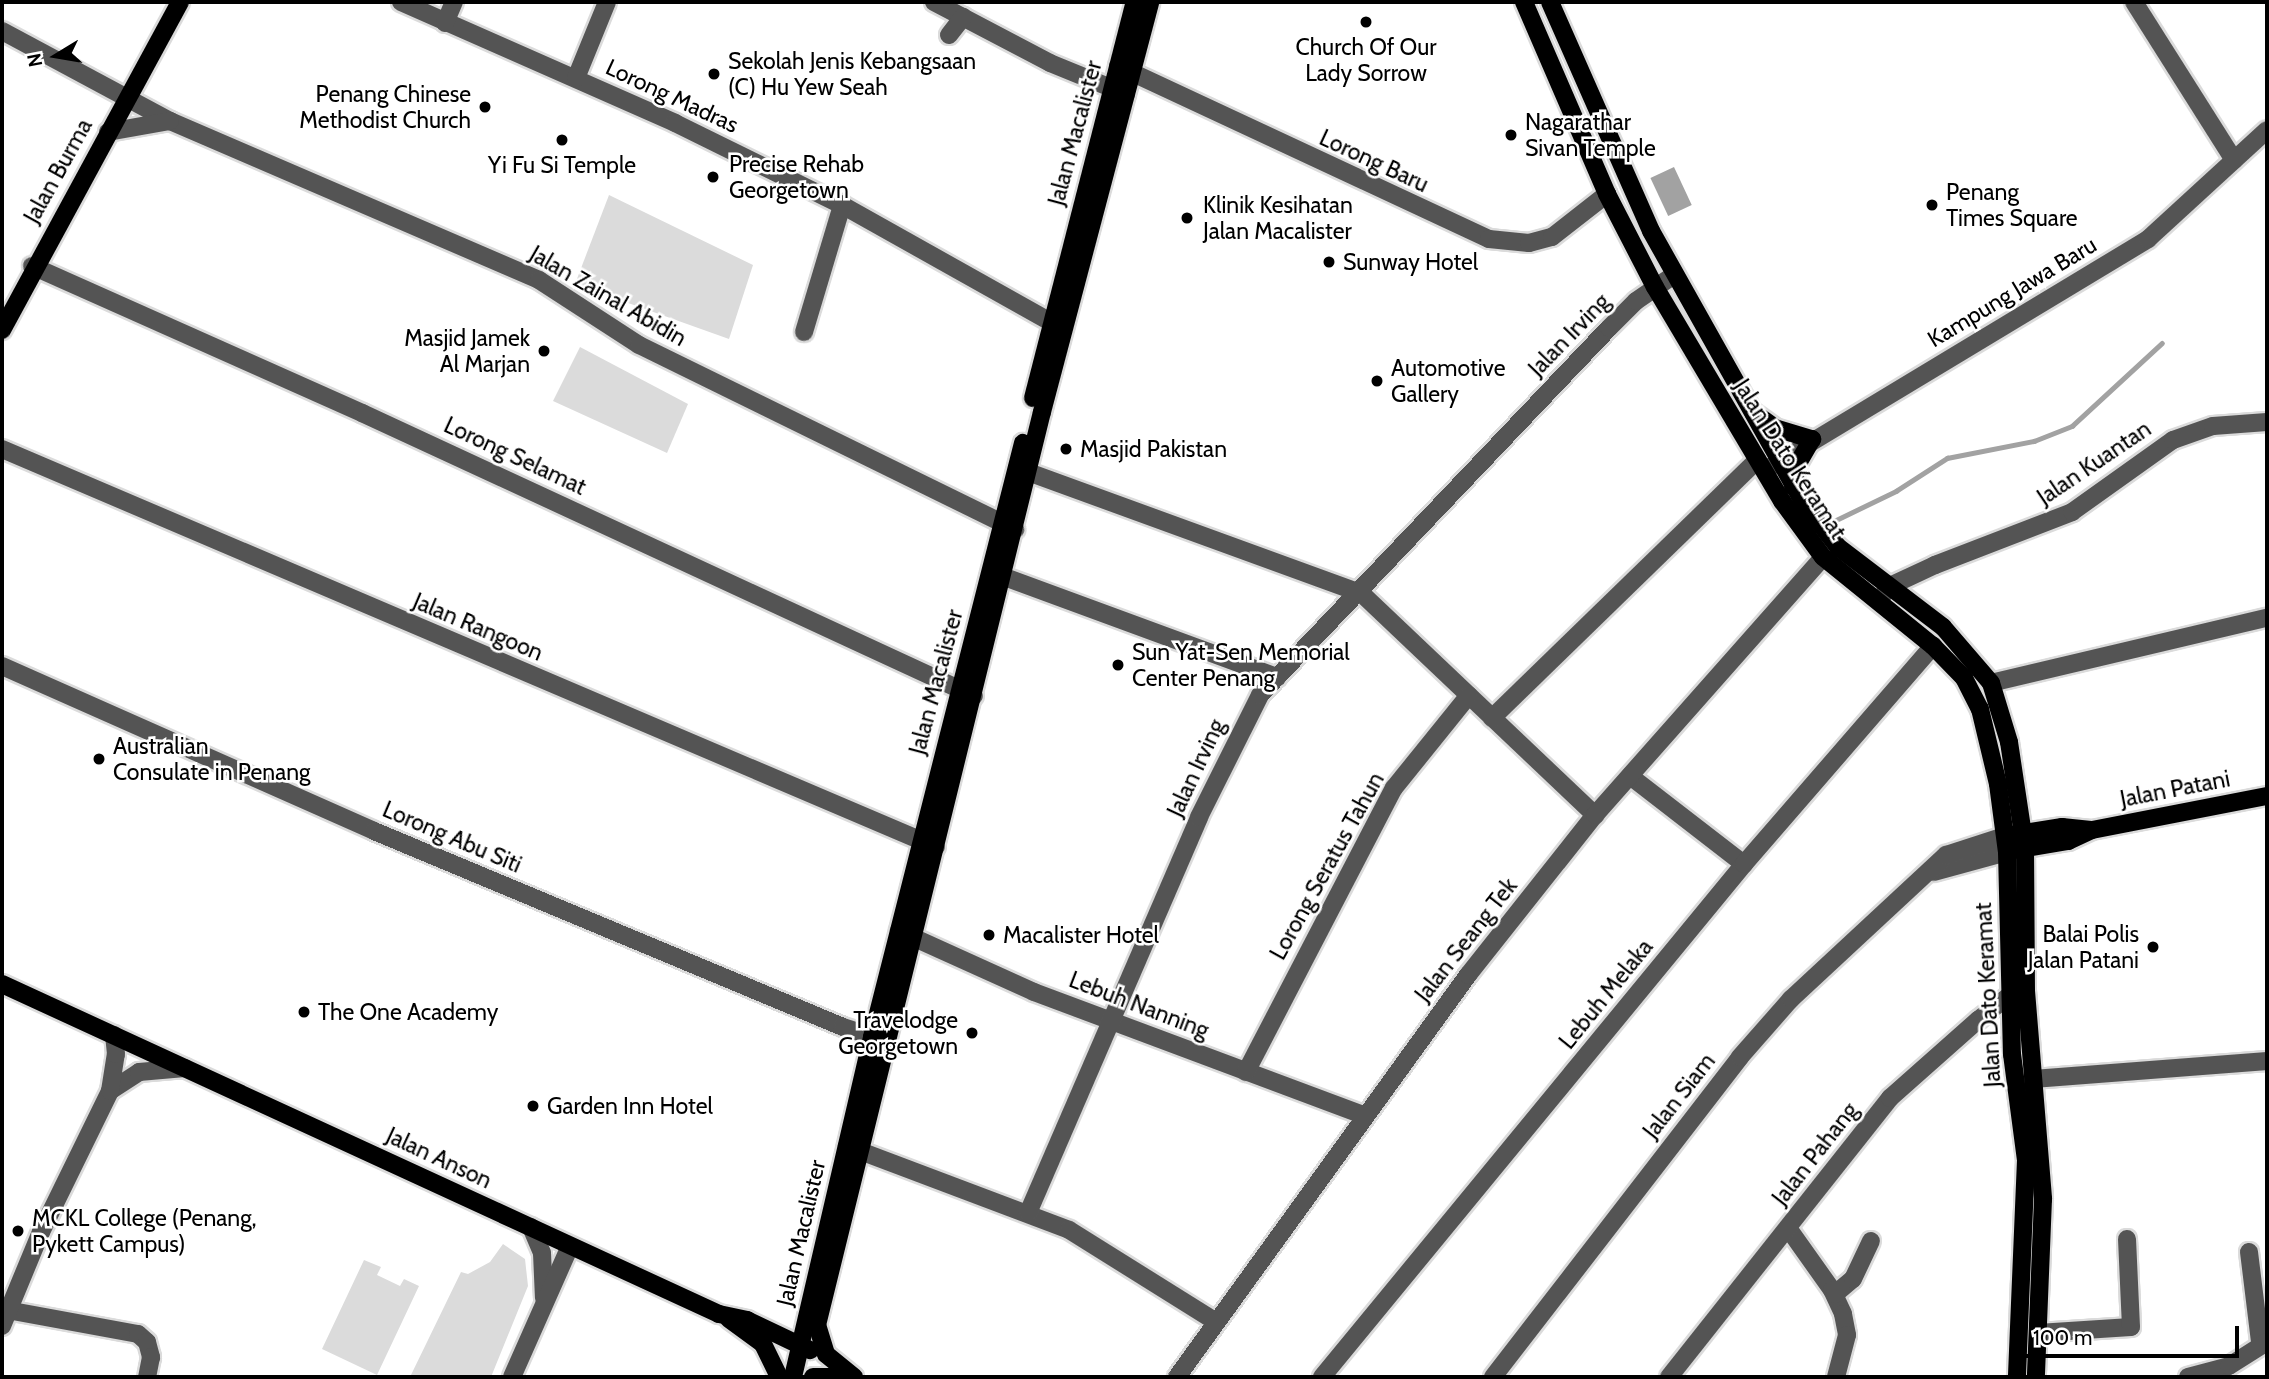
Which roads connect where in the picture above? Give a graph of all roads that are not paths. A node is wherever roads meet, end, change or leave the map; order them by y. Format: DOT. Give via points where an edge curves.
graph roads {
  1 [pos="180,2"];
  2 [pos="401,2"];
  3 [pos="454,2"];
  4 [pos="607,2"];
  5 [pos="934,2"];
  6 [pos="1135,2"];
  7 [pos="1150,2"];
  8 [pos="1524,2"];
  9 [pos="1550,2"];
  10 [pos="2134,2"];
  11 [pos="963,17"];
  12 [pos="445,23"];
  13 [pos="2,31"];
  14 [pos="949,35"];
  15 [pos="1125,70"];
  16 [pos="576,78"];
  17 [pos="1119,92"];
  18 [pos="127,99"];
  19 [pos="170,121"];
  20 [pos="2267,130"];
  21 [pos="108,132"];
  22 [pos="2219,136"];
  23 [pos="2234,160"];
  24 [pos="2209,183"];
  25 [pos="1607,194"];
  26 [pos="842,205"];
  27 [pos="32,267"];
  28 [pos="1674,275"];
  29 [pos="1655,287"];
  30 [pos="1057,326"];
  31 [pos="2,330"];
  32 [pos="804,331"];
  33 [pos="1745,406"];
  34 [pos="2267,422"];
  35 [pos="1812,439"];
  36 [pos="2,449"];
  37 [pos="1766,464"];
  38 [pos="1023,469"];
  39 [pos="1793,486"];
  40 [pos="1008,521"];
  41 [pos="1823,557"];
  42 [pos="998,575"];
  43 [pos="1361,593"];
  44 [pos="1885,593"];
  45 [pos="2267,618"];
  46 [pos="1933,646"];
  47 [pos="2,666"];
  48 [pos="1277,677"];
  49 [pos="1992,683"];
  50 [pos="966,693"];
  51 [pos="1469,695"];
  52 [pos="1492,718"];
  53 [pos="1630,776"];
  54 [pos="2267,796"];
  55 [pos="1595,815"];
  56 [pos="2015,842"];
  57 [pos="928,844"];
  58 [pos="1744,864"];
  59 [pos="907,934"];
  60 [pos="2,984"];
  61 [pos="2017,993"];
  62 [pos="1112,1021"];
  63 [pos="114,1035"];
  64 [pos="881,1039"];
  65 [pos="2267,1061"];
  66 [pos="185,1068"];
  67 [pos="1246,1072"];
  68 [pos="2033,1079"];
  69 [pos="110,1091"];
  70 [pos="2019,1100"];
  71 [pos="1365,1116"];
  72 [pos="854,1149"];
  73 [pos="1028,1213"];
  74 [pos="531,1227"];
  75 [pos="1788,1228"];
  76 [pos="2127,1239"];
  77 [pos="1871,1241"];
  78 [pos="570,1245"];
  79 [pos="2249,1252"];
  80 [pos="1835,1294"];
  81 [pos="544,1298"];
  82 [pos="4,1318"];
  83 [pos="729,1319"];
  84 [pos="1216,1322"];
  85 [pos="2038,1333"];
  86 [pos="2264,1342"];
  87 [pos="800,1344"];
  88 [pos="147,1377"];
  89 [pos="512,1377"];
  90 [pos="779,1377"];
  91 [pos="793,1377"];
  92 [pos="814,1377"];
  93 [pos="839,1377"];
  94 [pos="854,1377"];
  95 [pos="1177,1377"];
  96 [pos="1322,1377"];
  97 [pos="1493,1377"];
  98 [pos="1669,1377"];
  99 [pos="1836,1377"];
  100 [pos="2017,1377"];
  101 [pos="2036,1377"];
  102 [pos="2188,1377"];
  1 -- 18 [label="main road, Jalan Burma"];
  2 -- 12 [label="street, Lorong Madras"];
  3 -- 12 [label="street"];
  4 -- 16 [label="street"];
  5 -- 11 [label="street"];
  6 -- 15 [label="main road, Jalan Macalister"];
  7 -- 15 [label="main road, Jalan Macalister"];
  8 -- 25 [label="main road, Jalan Dato Keramat"];
  9 -- 28 [label="main road, Jalan Dato Keramat" via="1624,175"];
  10 -- 22 [label="street"];
  11 -- 14 [label="street"];
  11 -- 17 [label="street"];
  12 -- 16 [label="street, Lorong Madras"];
  13 -- 18 [label="street, Jalan Zainal Abidin"];
  15 -- 17 [label="main road, Jalan Macalister"];
  15 -- 25 [label="street, Lorong Baru" via="1489,239 1529,243 1552,237"];
  16 -- 26 [label="street, Lorong Madras"];
  17 -- 30 [label="main road, Jalan Macalister"];
  18 -- 19 [label="street, Jalan Zainal Abidin"];
  18 -- 21 [label="main road, Jalan Burma"];
  19 -- 21 [label="street"];
  19 -- 40 [label="street, Jalan Zainal Abidin" via="539,281 639,345"];
  20 -- 23 [label="street, Kampung Jawa Baru"];
  21 -- 27 [label="main road, Jalan Burma"];
  22 -- 23 [label="street"];
  22 -- 24 [label="street"];
  23 -- 24 [label="street, Kampung Jawa Baru"];
  24 -- 35 [label="street, Kampung Jawa Baru" via="2148,239"];
  25 -- 29 [label="main road, Jalan Dato Keramat"];
  26 -- 30 [label="street, Lorong Madras"];
  26 -- 32 [label="street"];
  27 -- 31 [label="main road, Jalan Burma"];
  27 -- 50 [label="street, Lorong Selamat" via="362,413"];
  28 -- 29 [label="street, Jalan Irving"];
  28 -- 33 [label="main road, Jalan Dato Keramat"];
  29 -- 37 [label="main road, Jalan Dato Keramat"];
  29 -- 43 [label="street, Jalan Irving" via="1609,328"];
  30 -- 38 [label="main road, Jalan Macalister"];
  33 -- 35 [label="main road" via="1775,428"];
  33 -- 37 [label="main road, Jalan Dato Keramat"];
  34 -- 44 [label="street, Jalan Kuantan" via="2213,426 2173,440 2048,524 1961,553"];
  35 -- 37 [label="street, Kampung Jawa Baru"];
  35 -- 39 [label="main road" via="1798,463"];
  36 -- 57 [label="street, Jalan Rangoon"];
  37 -- 39 [label="main road, Jalan Dato Keramat"];
  37 -- 41 [label="main road, Jalan Dato Keramat"];
  37 -- 52 [label="street, Kampung Jawa Baru"];
  38 -- 40 [label="main road, Jalan Macalister"];
  38 -- 43 [label="street"];
  39 -- 44 [label="main road, Jalan Dato Keramat" via="1838,547"];
  40 -- 42 [label="main road, Jalan Macalister"];
  41 -- 44 [label="main road, Jalan Dato Keramat"];
  41 -- 53 [label="street, Jalan Seang Tek"];
  42 -- 48 [label="street"];
  42 -- 50 [label="main road, Jalan Macalister"];
  43 -- 48 [label="street, Jalan Irving"];
  43 -- 51 [label="street"];
  44 -- 46 [label="main road, Jalan Dato Keramat"];
  44 -- 49 [label="main road, Jalan Dato Keramat" via="1943,627"];
  45 -- 49 [label="street"];
  46 -- 56 [label="main road, Jalan Dato Keramat" via="1964,678 1980,709"];
  46 -- 58 [label="street, Lebuh Melaka"];
  47 -- 64 [label="street, Lorong Abu Siti" via="373,831"];
  48 -- 62 [label="street, Jalan Irving" via="1244,722"];
  49 -- 56 [label="main road, Jalan Dato Keramat" via="2009,742"];
  50 -- 57 [label="main road, Jalan Macalister"];
  51 -- 52 [label="street"];
  51 -- 67 [label="street, Lorong Seratus Tahun" via="1394,788"];
  52 -- 55 [label="street"];
  53 -- 55 [label="street, Jalan Seang Tek"];
  53 -- 58 [label="street"];
  54 -- 56 [label="main road, Jalan Patani" via="2092,830 2063,827"];
  55 -- 71 [label="street, Jalan Seang Tek"];
  56 -- 61 [label="main road, Jalan Dato Keramat"];
  56 -- 97 [label="street, Jalan Siam" via="1959,848 1873,919 1740,1057"];
  57 -- 59 [label="main road, Jalan Macalister"];
  58 -- 96 [label="street, Lebuh Melaka"];
  59 -- 62 [label="street, Lebuh Nanning"];
  59 -- 64 [label="main road, Jalan Macalister"];
  60 -- 63 [label="main road, Jalan Anson"];
  61 -- 68 [label="main road, Jalan Dato Keramat"];
  61 -- 70 [label="main road, Jalan Dato Keramat"];
  61 -- 75 [label="street, Jalan Pahang" via="1889,1098"];
  62 -- 67 [label="street, Lebuh Nanning"];
  62 -- 73 [label="street, Jalan Irving"];
  63 -- 66 [label="main road, Jalan Anson"];
  63 -- 69 [label="street"];
  64 -- 72 [label="main road, Jalan Macalister"];
  65 -- 68 [label="street"];
  66 -- 69 [label="street" via="139,1072"];
  66 -- 74 [label="main road, Jalan Anson"];
  67 -- 71 [label="street, Lebuh Nanning"];
  68 -- 70 [label="street"];
  68 -- 85 [label="main road, Jalan Dato Keramat" via="2043,1199"];
  69 -- 82 [label="street"];
  70 -- 100 [label="main road, Jalan Dato Keramat" via="2026,1160"];
  71 -- 84 [label="street, Jalan Seang Tek"];
  72 -- 73 [label="street"];
  72 -- 87 [label="main road, Jalan Macalister"];
  72 -- 94 [label="main road, Jalan Macalister" via="819,1341 826,1354"];
  73 -- 84 [label="street" via="1085,1238 1111,1260"];
  74 -- 78 [label="main road, Jalan Anson"];
  74 -- 81 [label="street" via="542,1253"];
  75 -- 80 [label="street"];
  75 -- 98 [label="street, Jalan Pahang"];
  76 -- 85 [label="street" via="2131,1327"];
  77 -- 80 [label="street" via="1853,1279"];
  78 -- 81 [label="street" via="556,1285"];
  78 -- 83 [label="main road, Jalan Anson"];
  79 -- 86 [label="street"];
  80 -- 99 [label="street" via="1847,1335"];
  81 -- 89 [label="street"];
  82 -- 88 [label="street" via="138,1334 147,1342 151,1357"];
  83 -- 87 [label="main road, Jalan Anson" via="747,1320"];
  83 -- 90 [label="main road" via="763,1344"];
  84 -- 95 [label="street, Jalan Seang Tek"];
  85 -- 101 [label="main road, Jalan Dato Keramat"];
  86 -- 102 [label="street" via="2229,1366"];
  87 -- 91 [label="main road, Jalan Macalister"];
  87 -- 94 [label="main road, Jalan Anson"];
  92 -- 93 [label="main road"];
}
